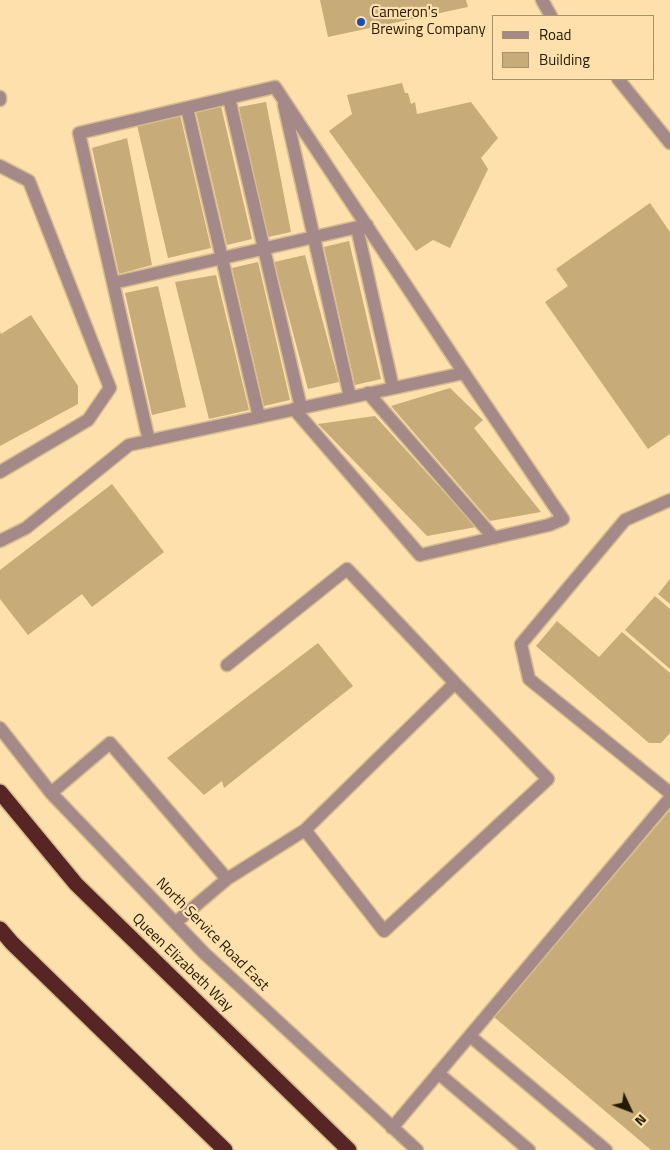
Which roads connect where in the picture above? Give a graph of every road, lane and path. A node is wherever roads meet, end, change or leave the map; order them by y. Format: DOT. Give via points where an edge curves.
graph roads {
  1 [pos="542,0"];
  2 [pos="550,15"];
  3 [pos="619,80"];
  4 [pos="282,97"];
  5 [pos="229,98"];
  6 [pos="187,108"];
  7 [pos="670,143"];
  8 [pos="0,166"];
  9 [pos="362,227"];
  10 [pos="314,238"];
  11 [pos="264,249"];
  12 [pos="222,258"];
  13 [pos="113,283"];
  14 [pos="464,373"];
  15 [pos="393,388"];
  16 [pos="368,393"];
  17 [pos="350,397"];
  18 [pos="298,409"];
  19 [pos="258,417"];
  20 [pos="149,441"];
  21 [pos="0,472"];
  22 [pos="670,500"];
  23 [pos="494,538"];
  24 [pos="0,540"];
  25 [pos="227,665"];
  26 [pos="455,684"];
  27 [pos="0,728"];
  28 [pos="0,792"];
  29 [pos="51,793"];
  30 [pos="670,794"];
  31 [pos="670,798"];
  32 [pos="305,830"];
  33 [pos="227,879"];
  34 [pos="175,923"];
  35 [pos="0,930"];
  36 [pos="470,1036"];
  37 [pos="438,1073"];
  38 [pos="392,1128"];
  39 [pos="225,1150"];
  40 [pos="349,1150"];
  41 [pos="417,1150"];
  42 [pos="530,1150"];
  43 [pos="606,1150"];
  1 -- 2 [label="street"];
  3 -- 7 [label="street"];
  4 -- 5 [label="street" via="275,87"];
  4 -- 9 [label="street"];
  4 -- 10 [label="street"];
  5 -- 6 [label="street"];
  5 -- 11 [label="street"];
  6 -- 12 [label="street"];
  6 -- 13 [label="street" via="78,133"];
  8 -- 21 [label="street" via="29,181 110,388 88,420"];
  9 -- 10 [label="street"];
  9 -- 14 [label="street"];
  9 -- 15 [label="street"];
  10 -- 11 [label="street"];
  10 -- 17 [label="street"];
  11 -- 12 [label="street"];
  11 -- 18 [label="street"];
  12 -- 13 [label="street"];
  12 -- 19 [label="street"];
  13 -- 20 [label="street"];
  14 -- 15 [label="street"];
  14 -- 23 [label="street" via="563,519"];
  15 -- 16 [label="street"];
  16 -- 17 [label="street"];
  16 -- 23 [label="street"];
  17 -- 18 [label="street"];
  18 -- 19 [label="street"];
  18 -- 23 [label="street" via="420,554"];
  19 -- 20 [label="street"];
  20 -- 24 [label="street" via="129,445 26,528"];
  22 -- 30 [label="street" via="625,520 521,644 529,679"];
  25 -- 26 [label="street" via="347,569"];
  26 -- 32 [label="street"];
  26 -- 32 [label="street" via="548,779 384,931"];
  27 -- 29 [label="street, North Service Road East"];
  28 -- 40 [label="highway, Queen Elizabeth Way" via="76,884"];
  29 -- 33 [label="street" via="110,743"];
  29 -- 34 [label="street, North Service Road East"];
  31 -- 36 [label="street"];
  32 -- 33 [label="street"];
  33 -- 34 [label="street"];
  34 -- 38 [label="street, North Service Road East"];
  35 -- 39 [label="highway"];
  36 -- 37 [label="street"];
  36 -- 43 [label="street"];
  37 -- 38 [label="street"];
  37 -- 42 [label="street"];
  38 -- 41 [label="street, North Service Road East"];
}
